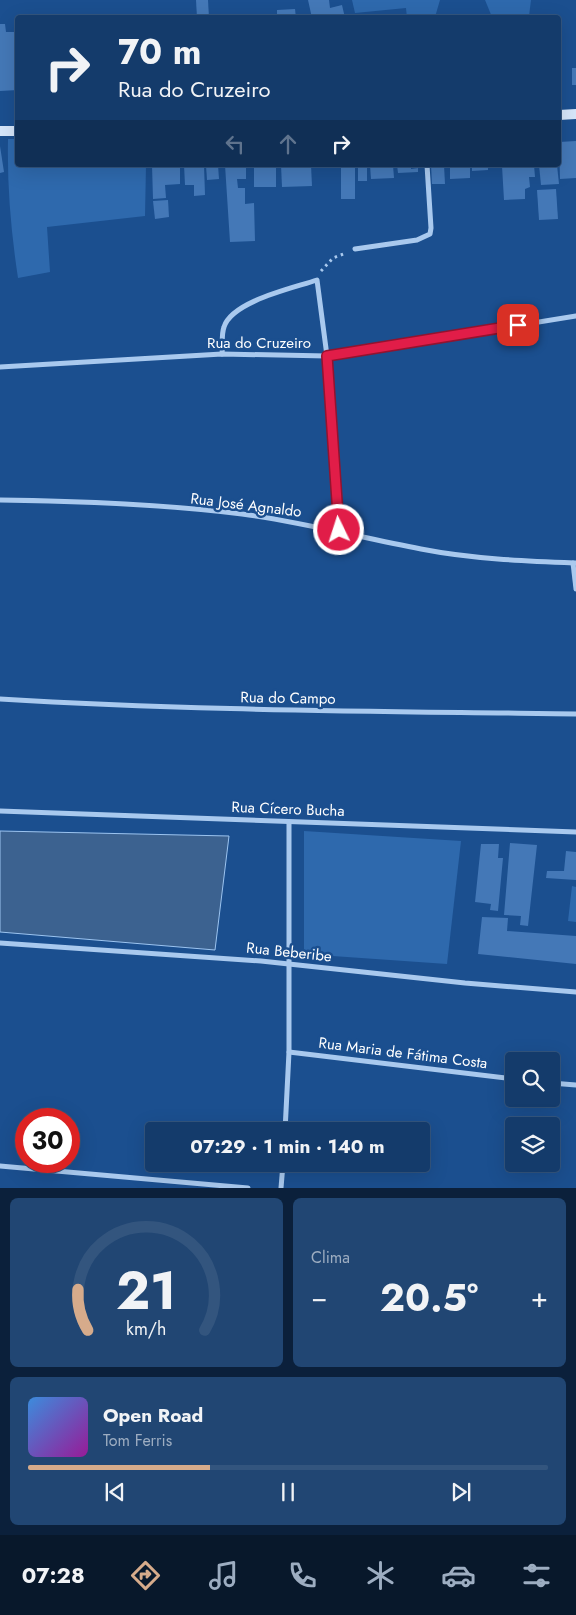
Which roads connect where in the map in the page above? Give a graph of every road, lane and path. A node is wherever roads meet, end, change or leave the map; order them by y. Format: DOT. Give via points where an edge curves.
graph roads {
  1 [pos="576,114"];
  2 [pos="561,115"];
  3 [pos="0,131"];
  4 [pos="15,131"];
  5 [pos="427,167"];
  6 [pos="355,249"];
  7 [pos="317,280"];
  8 [pos="576,316"];
  9 [pos="222,354"];
  10 [pos="327,356"];
  11 [pos="0,367"];
  12 [pos="0,500"];
  13 [pos="339,530"];
  14 [pos="574,563"];
  15 [pos="576,589"];
  16 [pos="0,699"];
  17 [pos="576,714"];
  18 [pos="0,811"];
  19 [pos="289,822"];
  20 [pos="576,832"];
  21 [pos="0,943"];
  22 [pos="289,965"];
  23 [pos="576,992"];
  24 [pos="289,1052"];
  25 [pos="505,1078"];
  26 [pos="560,1084"];
  27 [pos="576,1085"];
  28 [pos="285,1122"];
  29 [pos="0,1166"];
  30 [pos="282,1172"];
  31 [pos="248,1188"];
  32 [pos="281,1188"];
  1 -- 2 [label="street"];
  3 -- 4 [label="street"];
  5 -- 6 [label="street" via="430,234 417,240"];
  6 -- 7 [label="path" via="332,258"];
  7 -- 9 [label="street" via="267,296 232,315 224,328"];
  7 -- 10 [label="street"];
  8 -- 10 [label="street, Rua do Cruzeiro"];
  9 -- 10 [label="street, Rua do Cruzeiro"];
  9 -- 11 [label="street, Rua do Cruzeiro"];
  10 -- 13 [label="street"];
  12 -- 13 [label="street, Rua José Agnaldo" via="71,501 242,514"];
  13 -- 14 [label="street, Rua José Agnaldo" via="422,549"];
  14 -- 15 [label="street"];
  16 -- 17 [label="street, Rua do Campo" via="220,709"];
  18 -- 19 [label="street, Rua Cícero Bucha"];
  19 -- 20 [label="street, Rua Cícero Bucha"];
  19 -- 22 [label="street"];
  21 -- 22 [label="street, Rua Beberibe"];
  22 -- 23 [label="street, Rua Beberibe"];
  22 -- 24 [label="street"];
  24 -- 25 [label="street, Rua Maria de Fátima Costa"];
  24 -- 28 [label="street"];
  26 -- 27 [label="street"];
  29 -- 31 [label="street"];
  30 -- 32 [label="street"];
}
